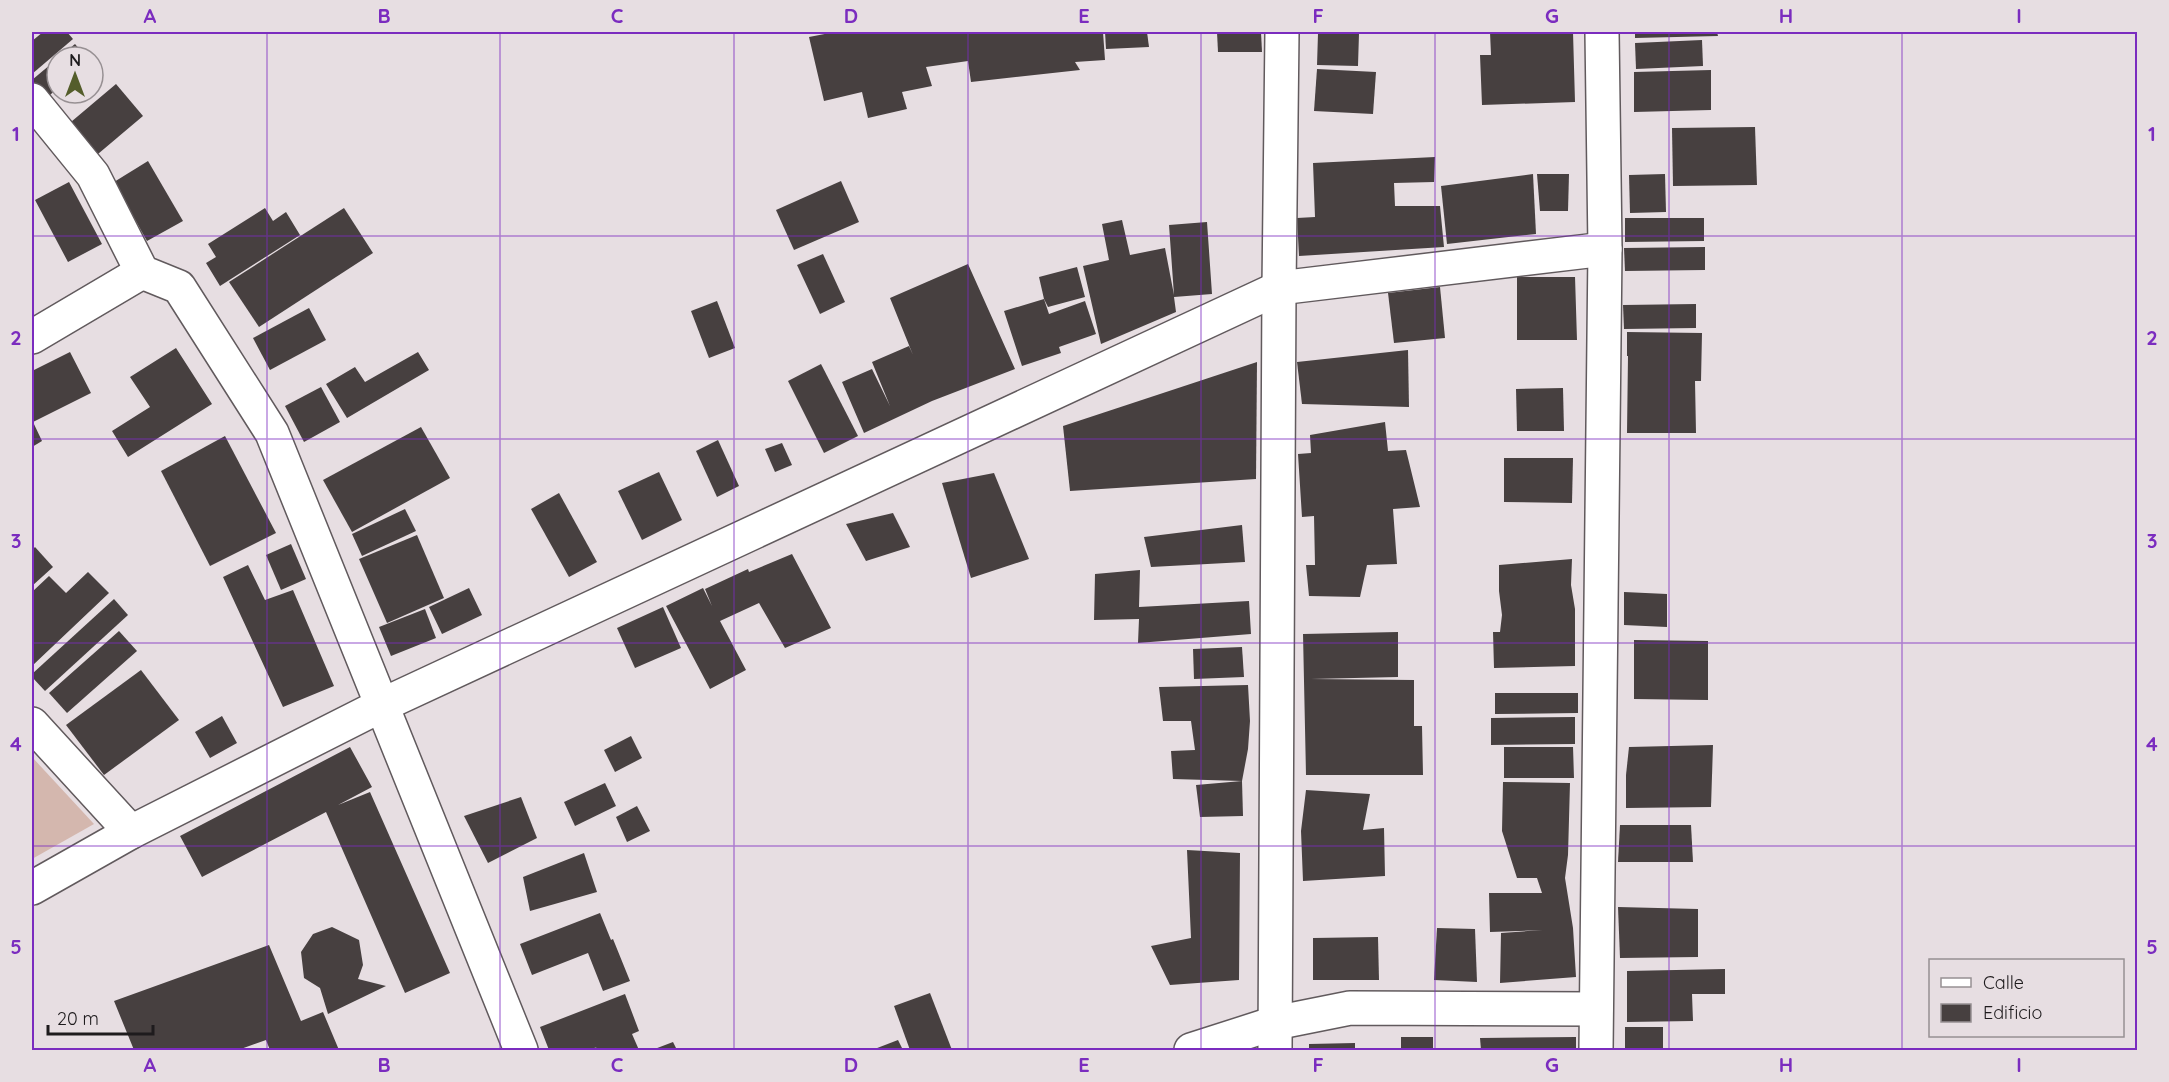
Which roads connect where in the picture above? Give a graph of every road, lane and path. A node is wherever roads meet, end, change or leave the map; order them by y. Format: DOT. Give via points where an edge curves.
graph roads {
  1 [pos="1282,32"];
  2 [pos="1602,32"];
  3 [pos="32,100"];
  4 [pos="1605,249"];
  5 [pos="142,272"];
  6 [pos="1279,288"];
  7 [pos="32,337"];
  8 [pos="380,706"];
  9 [pos="32,724"];
  10 [pos="131,832"];
  11 [pos="32,888"];
  12 [pos="1596,1009"];
  13 [pos="1275,1037"];
  14 [pos="521,1050"];
  15 [pos="1191,1050"];
  16 [pos="1596,1050"];
  1 -- 6 [label="street"];
  2 -- 4 [label="street"];
  3 -- 5 [label="street" via="93,175"];
  4 -- 6 [label="street"];
  4 -- 12 [label="street"];
  5 -- 7 [label="street"];
  5 -- 8 [label="street" via="179,287 272,434"];
  6 -- 8 [label="street"];
  6 -- 13 [label="street"];
  8 -- 10 [label="street"];
  8 -- 14 [label="street"];
  9 -- 10 [label="street"];
  10 -- 11 [label="street"];
  12 -- 13 [label="street" via="1350,1008"];
  12 -- 16 [label="street"];
  13 -- 15 [label="street"];
}
